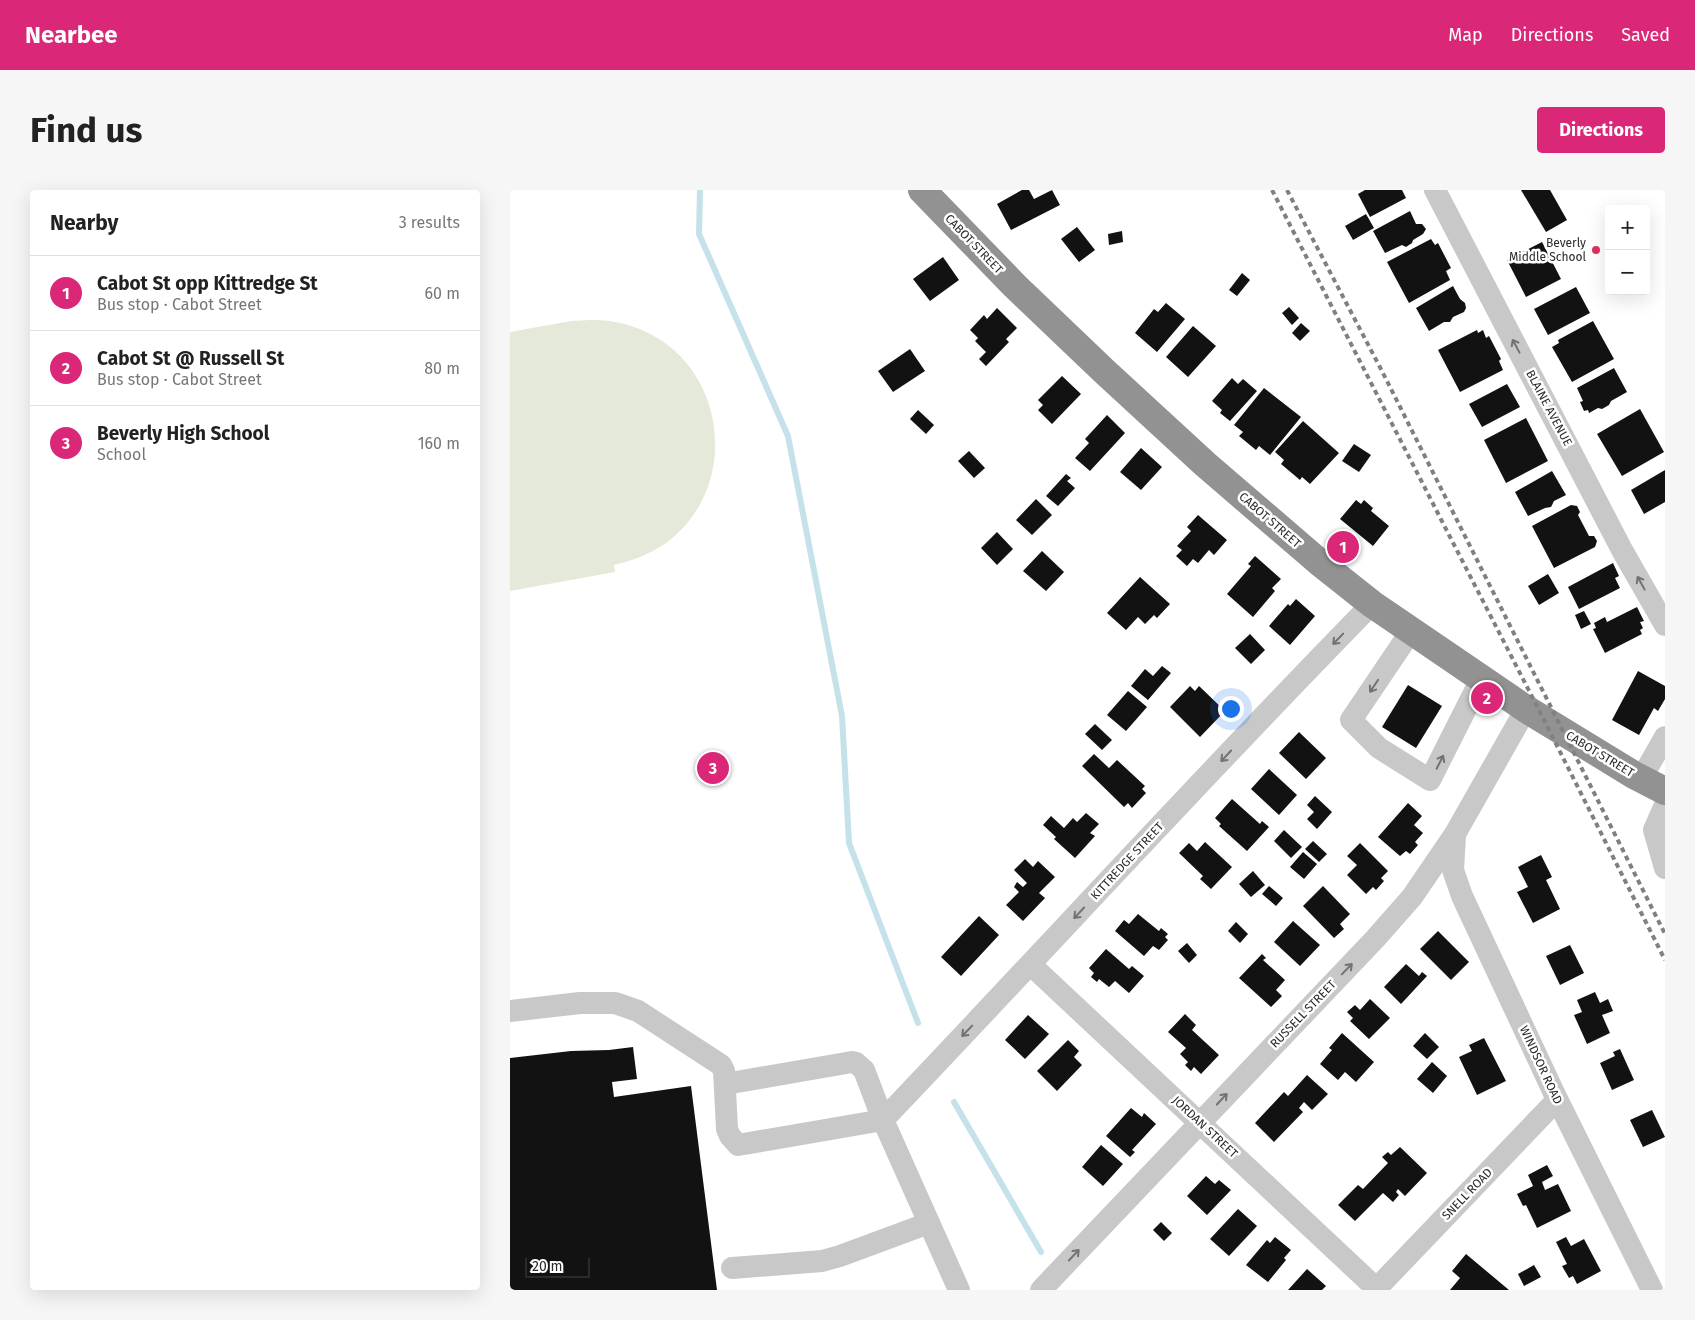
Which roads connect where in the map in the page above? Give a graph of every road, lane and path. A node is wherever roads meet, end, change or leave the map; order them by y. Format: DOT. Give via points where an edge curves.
graph roads {
  1 [pos="922,190"];
  2 [pos="1435,190"];
  3 [pos="1372,604"];
  4 [pos="1665,625"];
  5 [pos="1411,631"];
  6 [pos="1481,679"];
  7 [pos="1526,709"];
  8 [pos="1665,738"];
  9 [pos="1653,785"];
  10 [pos="1662,820"];
  11 [pos="1455,834"];
  12 [pos="1665,868"];
  13 [pos="1031,964"];
  14 [pos="510,1011"];
  15 [pos="725,1084"];
  16 [pos="1557,1100"];
  17 [pos="883,1120"];
  18 [pos="1200,1122"];
  19 [pos="929,1223"];
  20 [pos="732,1268"];
  21 [pos="1378,1289"];
  22 [pos="959,1290"];
  23 [pos="1041,1290"];
  24 [pos="1652,1290"];
  1 -- 3 [label="highway, CABOT STREET" via="1015,286 1204,464"];
  4 -- 2 [label="street, BLAINE AVENUE, one-way" via="1622,550"];
  3 -- 5 [label="highway, CABOT STREET"];
  3 -- 13 [label="street, KITTREDGE STREET, one-way"];
  5 -- 6 [label="highway, CABOT STREET"];
  5 -- 6 [label="street, one-way" via="1351,720 1379,748 1430,780"];
  6 -- 7 [label="highway, CABOT STREET"];
  7 -- 9 [label="highway, CABOT STREET"];
  7 -- 11 [label="street, RUSSELL STREET"];
  8 -- 9 [label="street"];
  10 -- 12 [label="street" via="1654,830"];
  11 -- 16 [label="street, WINDSOR ROAD" via="1453,870 1462,896"];
  18 -- 11 [label="street, RUSSELL STREET, one-way" via="1375,939 1412,897"];
  13 -- 17 [label="street, KITTREDGE STREET, one-way"];
  13 -- 18 [label="street, JORDAN STREET"];
  14 -- 15 [label="street" via="580,1003 615,1003 638,1011 721,1065"];
  15 -- 17 [label="street" via="852,1062 864,1070"];
  15 -- 17 [label="street" via="727,1129 738,1145"];
  16 -- 21 [label="street, SNELL ROAD"];
  16 -- 24 [label="street, WINDSOR ROAD"];
  17 -- 19 [label="street"];
  18 -- 21 [label="street, JORDAN STREET"];
  23 -- 18 [label="street, RUSSELL STREET, one-way"];
  19 -- 20 [label="street" via="822,1261"];
  19 -- 22 [label="street"];
}
